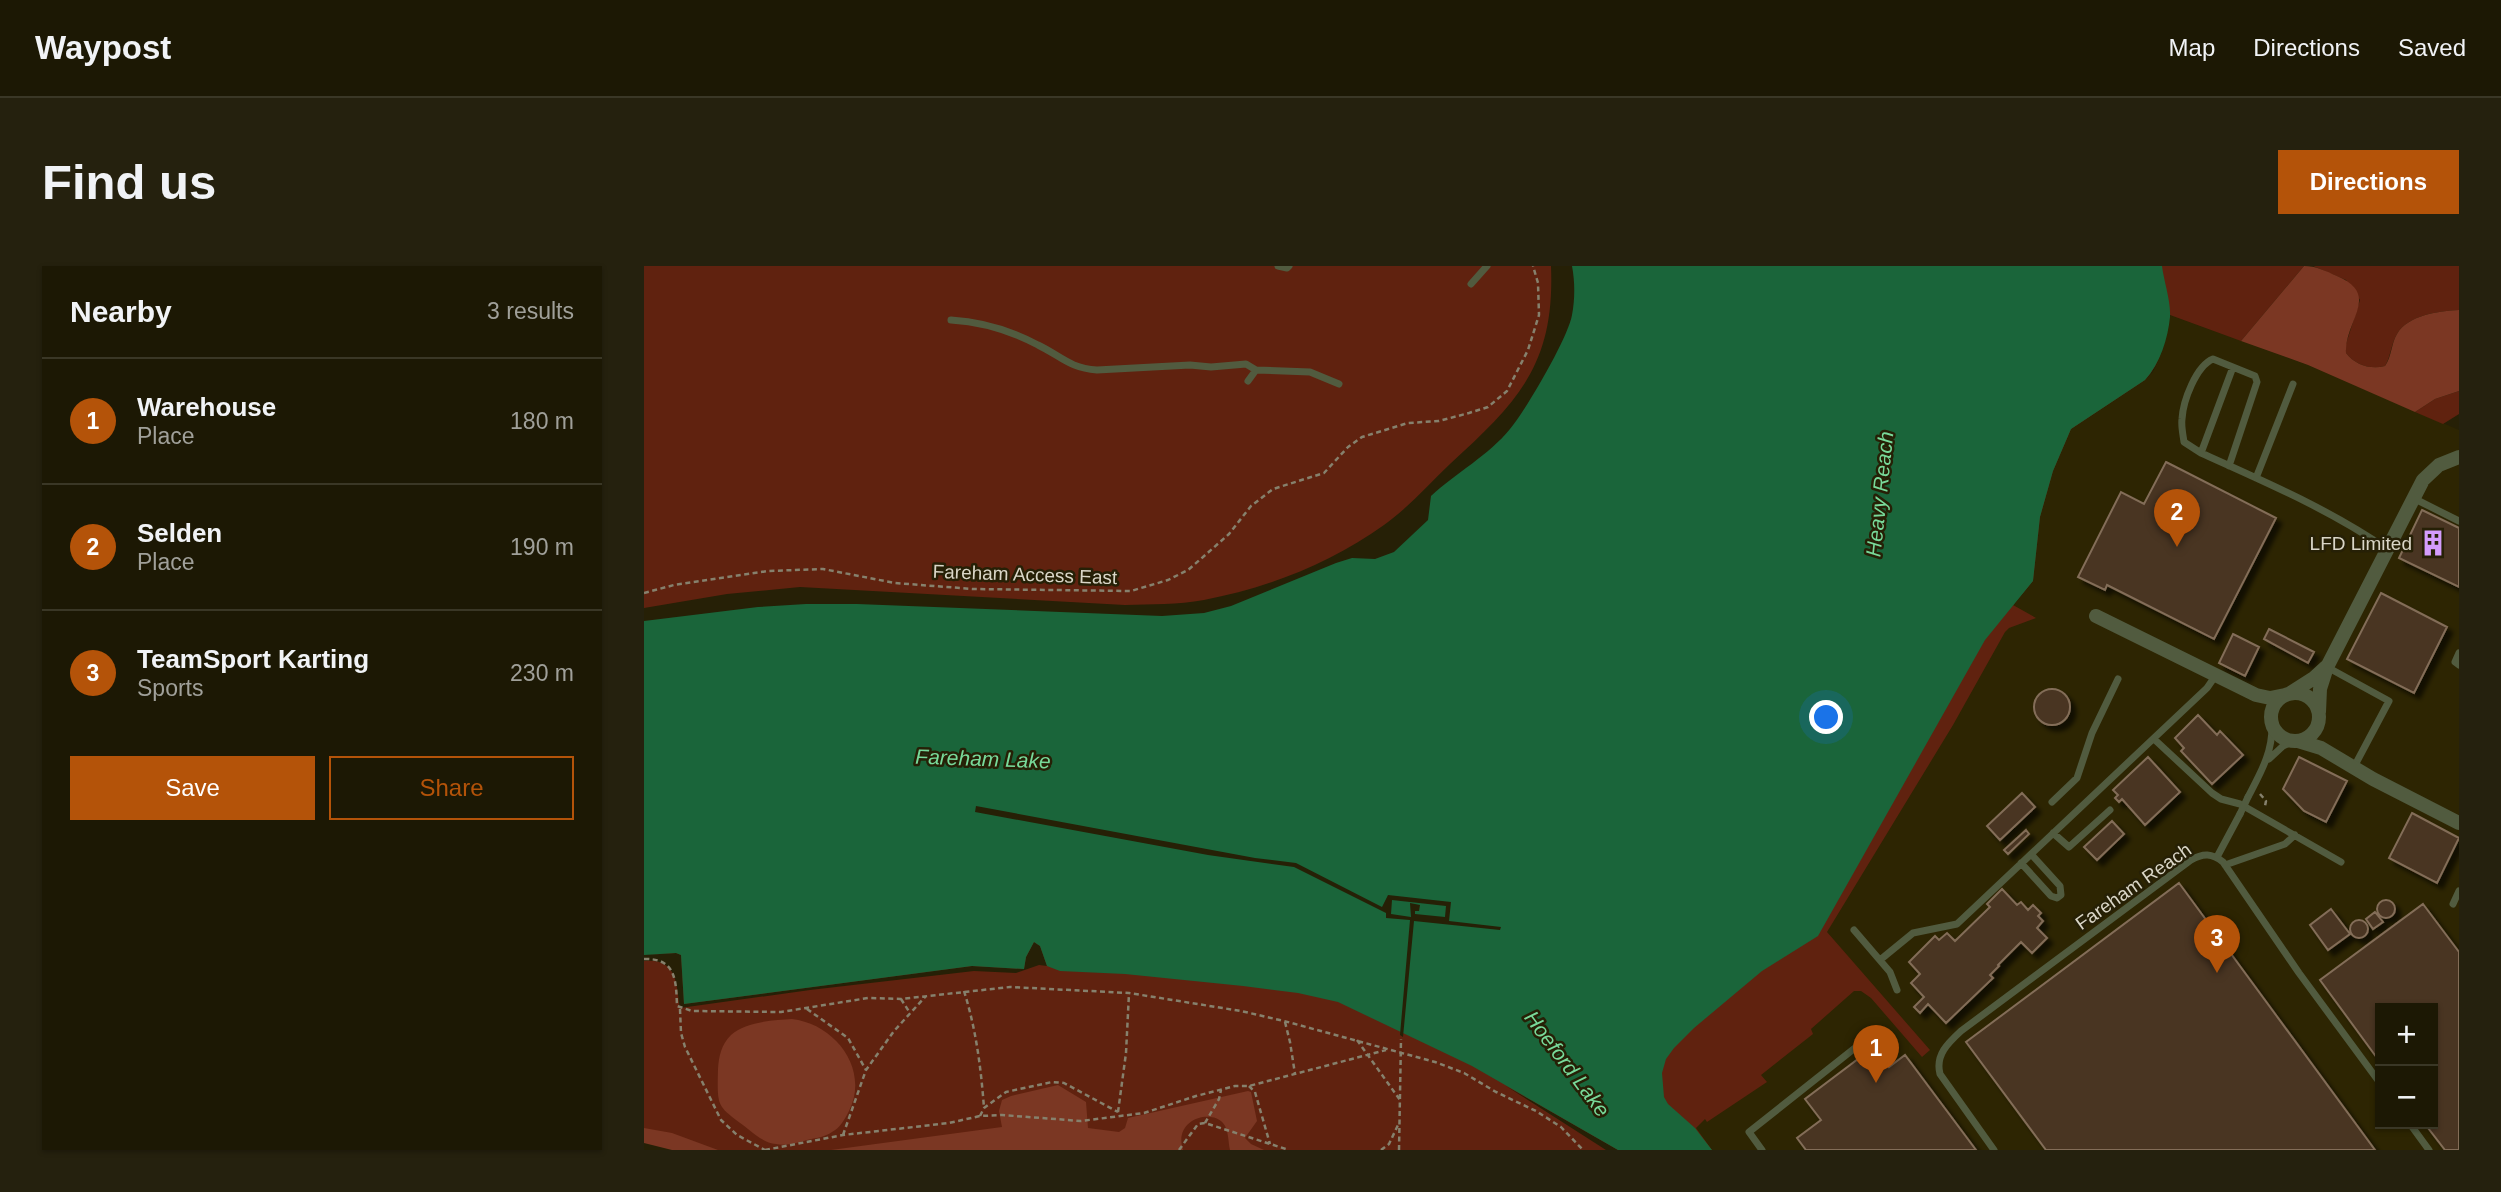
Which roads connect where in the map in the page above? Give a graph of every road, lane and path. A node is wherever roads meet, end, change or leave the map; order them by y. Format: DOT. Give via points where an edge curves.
graph roads {
  1 [pos="1278,266"];
  2 [pos="1289,266"];
  3 [pos="1488,266"];
  4 [pos="1533,266"];
  5 [pos="1471,284"];
  6 [pos="951,320"];
  7 [pos="2233,367"];
  8 [pos="1256,370"];
  9 [pos="1248,382"];
  10 [pos="1339,384"];
  11 [pos="2293,384"];
  12 [pos="2201,453"];
  13 [pos="2459,457"];
  14 [pos="2229,466"];
  15 [pos="2256,478"];
  16 [pos="2413,498"];
  17 [pos="2459,521"];
  18 [pos="2387,549"];
  19 [pos="644,593"];
  20 [pos="2096,616"];
  21 [pos="2459,653"];
  22 [pos="2329,664"];
  23 [pos="2459,665"];
  24 [pos="2216,675"];
  25 [pos="2118,678"];
  26 [pos="2249,691"];
  27 [pos="2287,694"];
  28 [pos="2319,715"];
  29 [pos="2272,722"];
  30 [pos="2154,739"];
  31 [pos="2296,741"];
  32 [pos="2266,762"];
  33 [pos="2349,765"];
  34 [pos="2259,793"];
  35 [pos="2266,801"];
  36 [pos="2052,802"];
  37 [pos="2110,810"];
  38 [pos="2459,823"];
  39 [pos="2053,833"];
  40 [pos="2295,835"];
  41 [pos="2031,854"];
  42 [pos="2217,858"];
  43 [pos="2341,862"];
  44 [pos="2021,863"];
  45 [pos="2225,865"];
  46 [pos="2459,891"];
  47 [pos="2453,904"];
  48 [pos="1854,930"];
  49 [pos="644,959"];
  50 [pos="1880,960"];
  51 [pos="1897,990"];
  52 [pos="964,991"];
  53 [pos="1129,993"];
  54 [pos="926,996"];
  55 [pos="901,999"];
  56 [pos="680,1009"];
  57 [pos="807,1009"];
  58 [pos="910,1013"];
  59 [pos="1284,1021"];
  60 [pos="1401,1039"];
  61 [pos="1357,1040"];
  62 [pos="1865,1040"];
  63 [pos="1390,1049"];
  64 [pos="1401,1052"];
  65 [pos="1368,1054"];
  66 [pos="866,1070"];
  67 [pos="1294,1074"];
  68 [pos="2375,1076"];
  69 [pos="1249,1086"];
  70 [pos="1221,1090"];
  71 [pos="1400,1100"];
  72 [pos="984,1108"];
  73 [pos="1117,1114"];
  74 [pos="980,1116"];
  75 [pos="1400,1121"];
  76 [pos="1205,1124"];
  77 [pos="2414,1129"];
  78 [pos="843,1135"];
  79 [pos="1270,1144"];
  80 [pos="765,1150"];
  81 [pos="1179,1150"];
  82 [pos="1289,1150"];
  83 [pos="1381,1150"];
  84 [pos="1399,1150"];
  85 [pos="1583,1150"];
  86 [pos="1762,1150"];
  87 [pos="1994,1150"];
  88 [pos="2430,1150"];
  1 -- 2 [label="lane"];
  3 -- 5 [label="lane"];
  4 -- 19 [label="path, Fareham Access East" via="1539,315 1507,391 1488,407 1439,421 1408,423 1362,438 1324,473 1273,489 1188,570 1168,580 1131,592 973,589 895,583 823,569 768,571"];
  6 -- 8 [label="lane" via="1000,328 1082,369 1246,363"];
  7 -- 12 [label="lane"];
  7 -- 12 [label="lane" via="2213,359 2197,374 2181,421 2184,442"];
  7 -- 14 [label="lane" via="2255,376 2257,382"];
  8 -- 9 [label="lane"];
  8 -- 10 [label="lane" via="1310,372"];
  11 -- 15 [label="lane"];
  12 -- 14 [label="lane"];
  13 -- 16 [label="street" via="2428,473"];
  14 -- 15 [label="lane"];
  15 -- 18 [label="lane" via="2310,503"];
  16 -- 17 [label="lane"];
  16 -- 18 [label="street"];
  18 -- 22 [label="street"];
  20 -- 24 [label="street"];
  21 -- 23 [label="lane" via="2455,662"];
  22 -- 27 [label="street"];
  22 -- 28 [label="street" via="2320,689"];
  22 -- 33 [label="lane" via="2389,701"];
  24 -- 26 [label="street"];
  24 -- 30 [label="lane"];
  25 -- 36 [label="lane" via="2077,778"];
  26 -- 27 [label="street" via="2270,698"];
  26 -- 29 [label="street" via="2267,707"];
  27 -- 28 [label="street" via="2308,696"];
  27 -- 29 [label="street" via="2273,707"];
  28 -- 31 [label="street" via="2312,734"];
  28 -- 33 [label="street" via="2324,739"];
  29 -- 31 [label="street" via="2282,737"];
  29 -- 32 [label="lane"];
  30 -- 39 [label="lane"];
  30 -- 40 [label="lane" via="2212,793"];
  31 -- 32 [label="lane" via="2281,747"];
  31 -- 33 [label="street" via="2312,744"];
  32 -- 42 [label="lane, bridge"];
  33 -- 38 [label="street"];
  34 -- 35 [label="path"];
  37 -- 39 [label="lane" via="2069,847"];
  39 -- 41 [label="lane"];
  40 -- 43 [label="lane"];
  40 -- 45 [label="lane" via="2289,842"];
  41 -- 44 [label="lane"];
  41 -- 44 [label="lane" via="2060,886 2059,897 2051,896"];
  42 -- 45 [label="lane, Fareham Reach"];
  42 -- 87 [label="lane, Fareham Reach" via="2205,854 2191,860 1945,1047 1938,1062 1940,1074"];
  44 -- 50 [label="lane" via="1957,924 1913,933"];
  45 -- 68 [label="lane, Fareham Reach"];
  46 -- 47 [label="lane"];
  48 -- 50 [label="lane"];
  49 -- 56 [label="path" via="666,963 676,978"];
  50 -- 51 [label="lane"];
  52 -- 53 [label="path" via="1010,987"];
  52 -- 54 [label="path"];
  52 -- 72 [label="path" via="981,1068"];
  53 -- 59 [label="path"];
  53 -- 73 [label="path"];
  54 -- 55 [label="path"];
  54 -- 58 [label="path"];
  55 -- 57 [label="path" via="867,998"];
  55 -- 58 [label="path"];
  56 -- 57 [label="path"];
  56 -- 80 [label="path" via="685,1046 721,1120"];
  57 -- 66 [label="path" via="848,1038"];
  58 -- 66 [label="path"];
  59 -- 61 [label="path"];
  59 -- 67 [label="path"];
  60 -- 64 [label="path"];
  61 -- 63 [label="path"];
  61 -- 65 [label="path"];
  62 -- 86 [label="lane" via="1749,1132"];
  63 -- 64 [label="path"];
  63 -- 65 [label="path"];
  64 -- 71 [label="path"];
  64 -- 85 [label="path" via="1464,1073 1561,1127"];
  65 -- 67 [label="path"];
  65 -- 71 [label="path"];
  66 -- 78 [label="path"];
  67 -- 69 [label="path"];
  69 -- 70 [label="path"];
  69 -- 79 [label="path" via="1255,1092"];
  70 -- 73 [label="path" via="1144,1113"];
  70 -- 76 [label="path"];
  71 -- 75 [label="path"];
  72 -- 73 [label="path" via="1006,1092 1052,1082 1064,1083"];
  72 -- 74 [label="path"];
  73 -- 74 [label="path" via="1081,1121"];
  74 -- 78 [label="path"];
  75 -- 83 [label="path"];
  75 -- 84 [label="path"];
  76 -- 79 [label="path"];
  76 -- 81 [label="path" via="1198,1124"];
  77 -- 88 [label="lane"];
  78 -- 80 [label="path"];
  79 -- 82 [label="path"];
}
